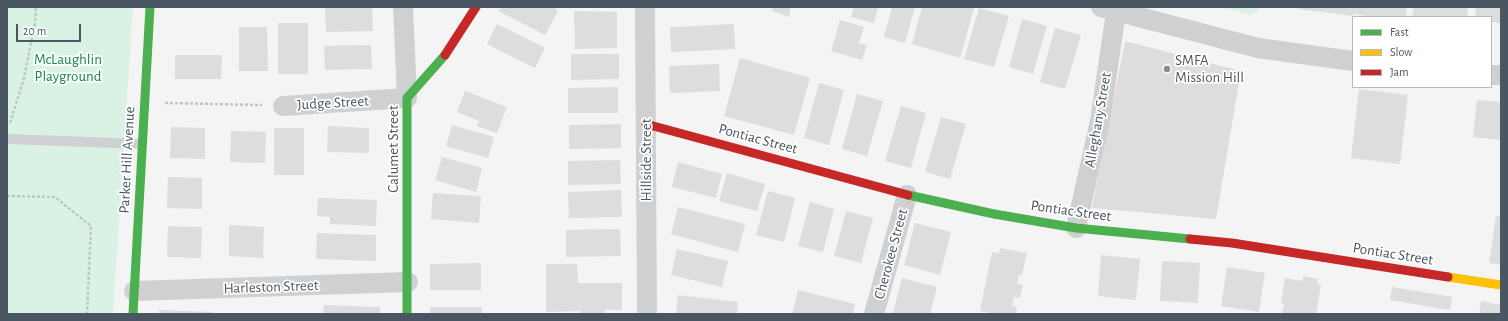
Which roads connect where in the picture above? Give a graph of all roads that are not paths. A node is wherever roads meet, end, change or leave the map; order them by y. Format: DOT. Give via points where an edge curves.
graph roads {
  1 [pos="150,7"];
  2 [pos="402,7"];
  3 [pos="476,7"];
  4 [pos="645,7"];
  5 [pos="1108,9"];
  6 [pos="1352,61"];
  7 [pos="407,98"];
  8 [pos="283,106"];
  9 [pos="646,124"];
  10 [pos="7,139"];
  11 [pos="142,144"];
  12 [pos="907,195"];
  13 [pos="1076,228"];
  14 [pos="408,282"];
  15 [pos="1501,285"];
  16 [pos="134,291"];
  17 [pos="132,314"];
  18 [pos="407,314"];
  19 [pos="647,314"];
  20 [pos="874,314"];
  1 -- 11 [label="street, Parker Hill Avenue"];
  2 -- 7 [label="street"];
  3 -- 7 [label="street, Calumet Street" via="446,54"];
  4 -- 9 [label="street, Hillside Street"];
  5 -- 6 [label="street" via="1264,49"];
  5 -- 13 [label="street, Alleghany Street" via="1100,121"];
  7 -- 8 [label="street, Judge Street"];
  7 -- 14 [label="street, Calumet Street"];
  9 -- 12 [label="street, Pontiac Street"];
  9 -- 19 [label="street, Hillside Street"];
  10 -- 11 [label="lane"];
  11 -- 16 [label="street, Parker Hill Avenue"];
  12 -- 13 [label="street, Pontiac Street"];
  12 -- 20 [label="street, Cherokee Street"];
  13 -- 15 [label="street, Pontiac Street" via="1232,243"];
  14 -- 16 [label="street, Harleston Street"];
  14 -- 18 [label="street, Calumet Street"];
  16 -- 17 [label="street, Parker Hill Avenue"];
}
